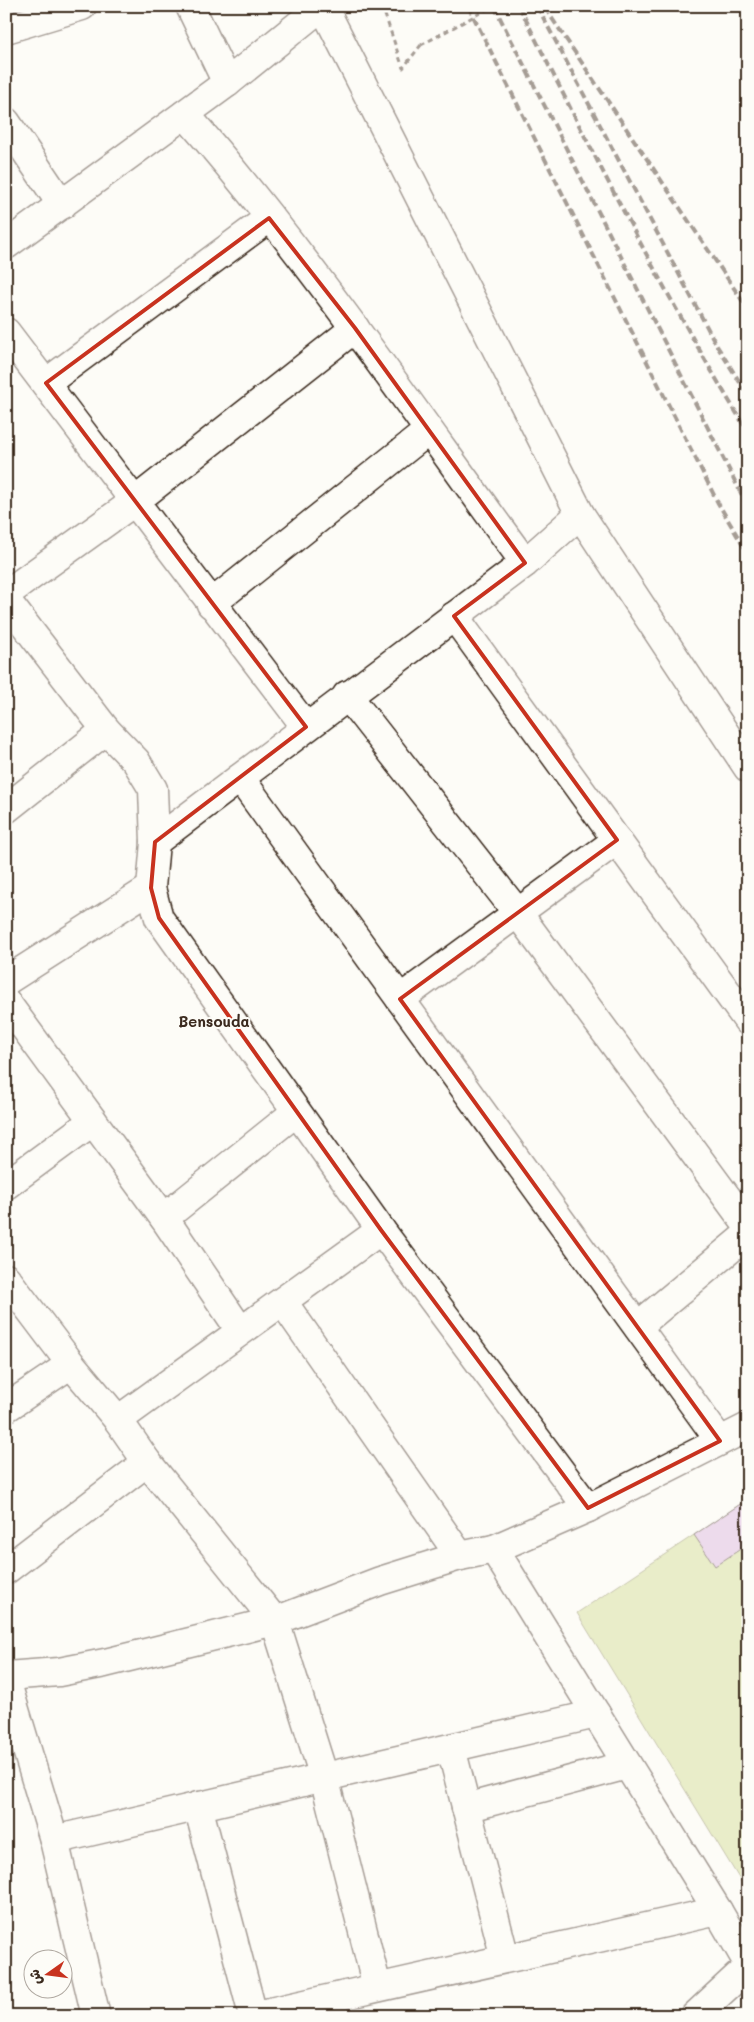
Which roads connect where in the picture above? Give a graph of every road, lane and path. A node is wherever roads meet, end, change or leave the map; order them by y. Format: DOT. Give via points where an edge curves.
graph roads {
  1 [pos="82,6"];
  2 [pos="190,6"];
  3 [pos="322,6"];
  4 [pos="382,6"];
  5 [pos="493,6"];
  6 [pos="6,29"];
  7 [pos="227,83"];
  8 [pos="185,114"];
  9 [pos="6,122"];
  10 [pos="62,205"];
  11 [pos="269,218"];
  12 [pos="6,245"];
  13 [pos="355,328"];
  14 [pos="6,332"];
  15 [pos="46,383"];
  16 [pos="428,431"];
  17 [pos="134,502"];
  18 [pos="580,514"];
  19 [pos="525,563"];
  20 [pos="6,594"];
  21 [pos="6,600"];
  22 [pos="211,604"];
  23 [pos="454,616"];
  24 [pos="347,696"];
  25 [pos="306,727"];
  26 [pos="106,730"];
  27 [pos="748,768"];
  28 [pos="240,778"];
  29 [pos="6,809"];
  30 [pos="617,840"];
  31 [pos="155,842"];
  32 [pos="151,888"];
  33 [pos="517,912"];
  34 [pos="6,982"];
  35 [pos="400,999"];
  36 [pos="6,1002"];
  37 [pos="748,1021"];
  38 [pos="296,1112"];
  39 [pos="93,1121"];
  40 [pos="6,1186"];
  41 [pos="164,1218"];
  42 [pos="748,1226"];
  43 [pos="381,1230"];
  44 [pos="748,1234"];
  45 [pos="6,1278"];
  46 [pos="283,1302"];
  47 [pos="638,1326"];
  48 [pos="240,1330"];
  49 [pos="71,1364"];
  50 [pos="6,1408"];
  51 [pos="118,1420"];
  52 [pos="748,1427"];
  53 [pos="720,1441"];
  54 [pos="147,1462"];
  55 [pos="588,1508"];
  56 [pos="494,1549"];
  57 [pos="460,1556"];
  58 [pos="6,1570"];
  59 [pos="275,1621"];
  60 [pos="6,1678"];
  61 [pos="596,1714"];
  62 [pos="451,1748"];
  63 [pos="627,1764"];
  64 [pos="324,1777"];
  65 [pos="198,1806"];
  66 [pos="466,1808"];
  67 [pos="54,1840"];
  68 [pos="718,1911"];
  69 [pos="505,1958"];
  70 [pos="748,1965"];
  71 [pos="377,1987"];
  72 [pos="96,2016"];
  73 [pos="252,2016"];
  74 [pos="695,2016"];
  1 -- 6 [label="street"];
  2 -- 7 [label="street"];
  3 -- 7 [label="street"];
  3 -- 18 [label="street"];
  4 -- 5 [label="path, bridge" via="403,68 422,45"];
  7 -- 8 [label="street"];
  8 -- 10 [label="street"];
  8 -- 11 [label="street" via="232,168"];
  9 -- 10 [label="street"];
  10 -- 12 [label="street"];
  11 -- 13 [label="street"];
  11 -- 15 [label="street"];
  13 -- 16 [label="street"];
  13 -- 17 [label="street"];
  14 -- 15 [label="street"];
  15 -- 17 [label="street"];
  16 -- 19 [label="street"];
  16 -- 22 [label="street"];
  17 -- 20 [label="street"];
  17 -- 22 [label="street"];
  18 -- 19 [label="street"];
  18 -- 27 [label="street"];
  19 -- 23 [label="street"];
  21 -- 26 [label="street"];
  22 -- 25 [label="street"];
  23 -- 24 [label="street"];
  23 -- 30 [label="street"];
  24 -- 25 [label="street"];
  24 -- 33 [label="street"];
  25 -- 28 [label="street"];
  26 -- 29 [label="street"];
  26 -- 31 [label="street" via="136,760 154,789"];
  28 -- 31 [label="street"];
  28 -- 35 [label="street"];
  30 -- 33 [label="street"];
  30 -- 37 [label="street"];
  31 -- 32 [label="street"];
  32 -- 34 [label="street"];
  32 -- 38 [label="street" via="159,918"];
  33 -- 35 [label="street"];
  33 -- 42 [label="street"];
  35 -- 47 [label="street"];
  36 -- 39 [label="street"];
  38 -- 41 [label="street"];
  38 -- 43 [label="street"];
  39 -- 40 [label="street"];
  39 -- 41 [label="street"];
  41 -- 48 [label="street"];
  43 -- 46 [label="street"];
  43 -- 55 [label="street"];
  44 -- 47 [label="street"];
  45 -- 49 [label="street"];
  46 -- 48 [label="street"];
  46 -- 57 [label="street"];
  47 -- 53 [label="street"];
  48 -- 51 [label="street"];
  49 -- 50 [label="street"];
  49 -- 51 [label="street"];
  51 -- 54 [label="street"];
  52 -- 53 [label="street"];
  53 -- 55 [label="street"];
  54 -- 58 [label="street"];
  54 -- 59 [label="street"];
  55 -- 56 [label="street"];
  56 -- 57 [label="street"];
  56 -- 61 [label="street"];
  57 -- 59 [label="street" via="380,1581"];
  59 -- 60 [label="street" via="105,1663"];
  59 -- 64 [label="street"];
  60 -- 67 [label="street"];
  61 -- 62 [label="street"];
  61 -- 63 [label="street"];
  62 -- 64 [label="street"];
  62 -- 66 [label="street"];
  63 -- 66 [label="street"];
  63 -- 68 [label="street"];
  64 -- 65 [label="street"];
  64 -- 71 [label="street"];
  65 -- 67 [label="street"];
  65 -- 73 [label="street"];
  66 -- 69 [label="street"];
  67 -- 72 [label="street"];
  68 -- 69 [label="street"];
  68 -- 70 [label="street"];
  69 -- 71 [label="street"];
  70 -- 74 [label="street"];
  71 -- 73 [label="street"];
}
